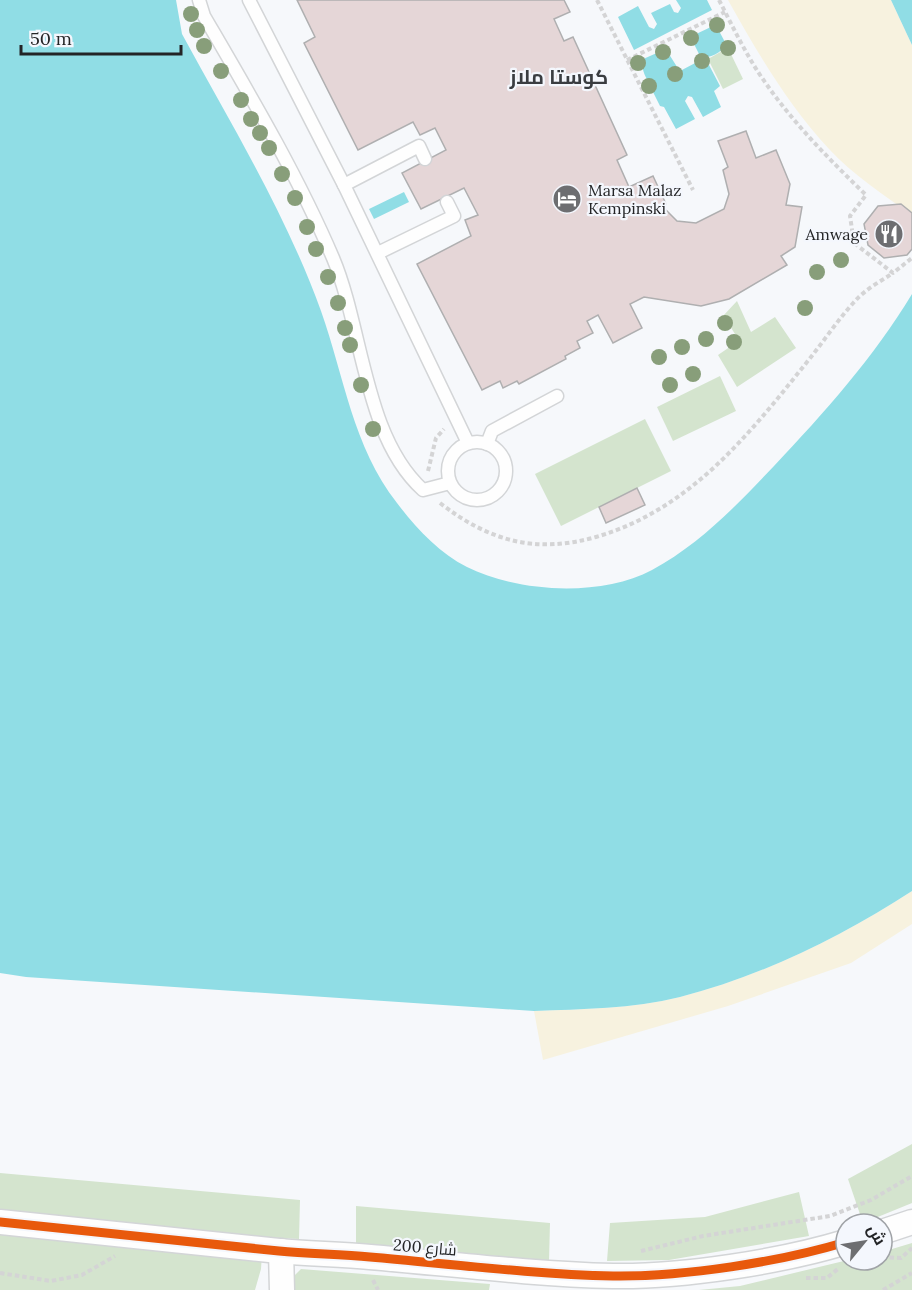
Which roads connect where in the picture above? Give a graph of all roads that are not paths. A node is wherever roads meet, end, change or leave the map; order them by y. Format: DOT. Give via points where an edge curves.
graph roads {
  1 [pos="199,0"];
  2 [pos="249,0"];
  3 [pos="425,159"];
  4 [pos="344,185"];
  5 [pos="447,202"];
  6 [pos="378,253"];
  7 [pos="557,396"];
  8 [pos="468,443"];
  9 [pos="487,444"];
  10 [pos="450,483"];
  11 [pos="0,1222"];
  12 [pos="912,1222"];
  13 [pos="894,1228"];
  14 [pos="834,1246"];
  15 [pos="281,1251"];
  16 [pos="545,1282"];
  17 [pos="279,1285"];
  1 -- 10 [label="lane" via="334,259 374,403 392,447 408,477 423,490"];
  2 -- 4 [label="lane"];
  3 -- 4 [label="lane" via="419,146"];
  4 -- 6 [label="lane"];
  5 -- 6 [label="lane" via="454,216"];
  6 -- 8 [label="lane"];
  7 -- 9 [label="lane" via="492,431"];
  8 -- 9 [label="lane"];
  8 -- 10 [label="lane" via="453,455 448,473"];
  9 -- 10 [label="lane" via="505,465 506,474 498,491 491,497 472,500 455,491"];
  11 -- 15 [label="street, شارع 200"];
  12 -- 13 [label="street"];
  14 -- 16 [label="street, شارع 200" via="810,1253 683,1271"];
  15 -- 16 [label="street, شارع 200"];
  15 -- 17 [label="street"];
}
